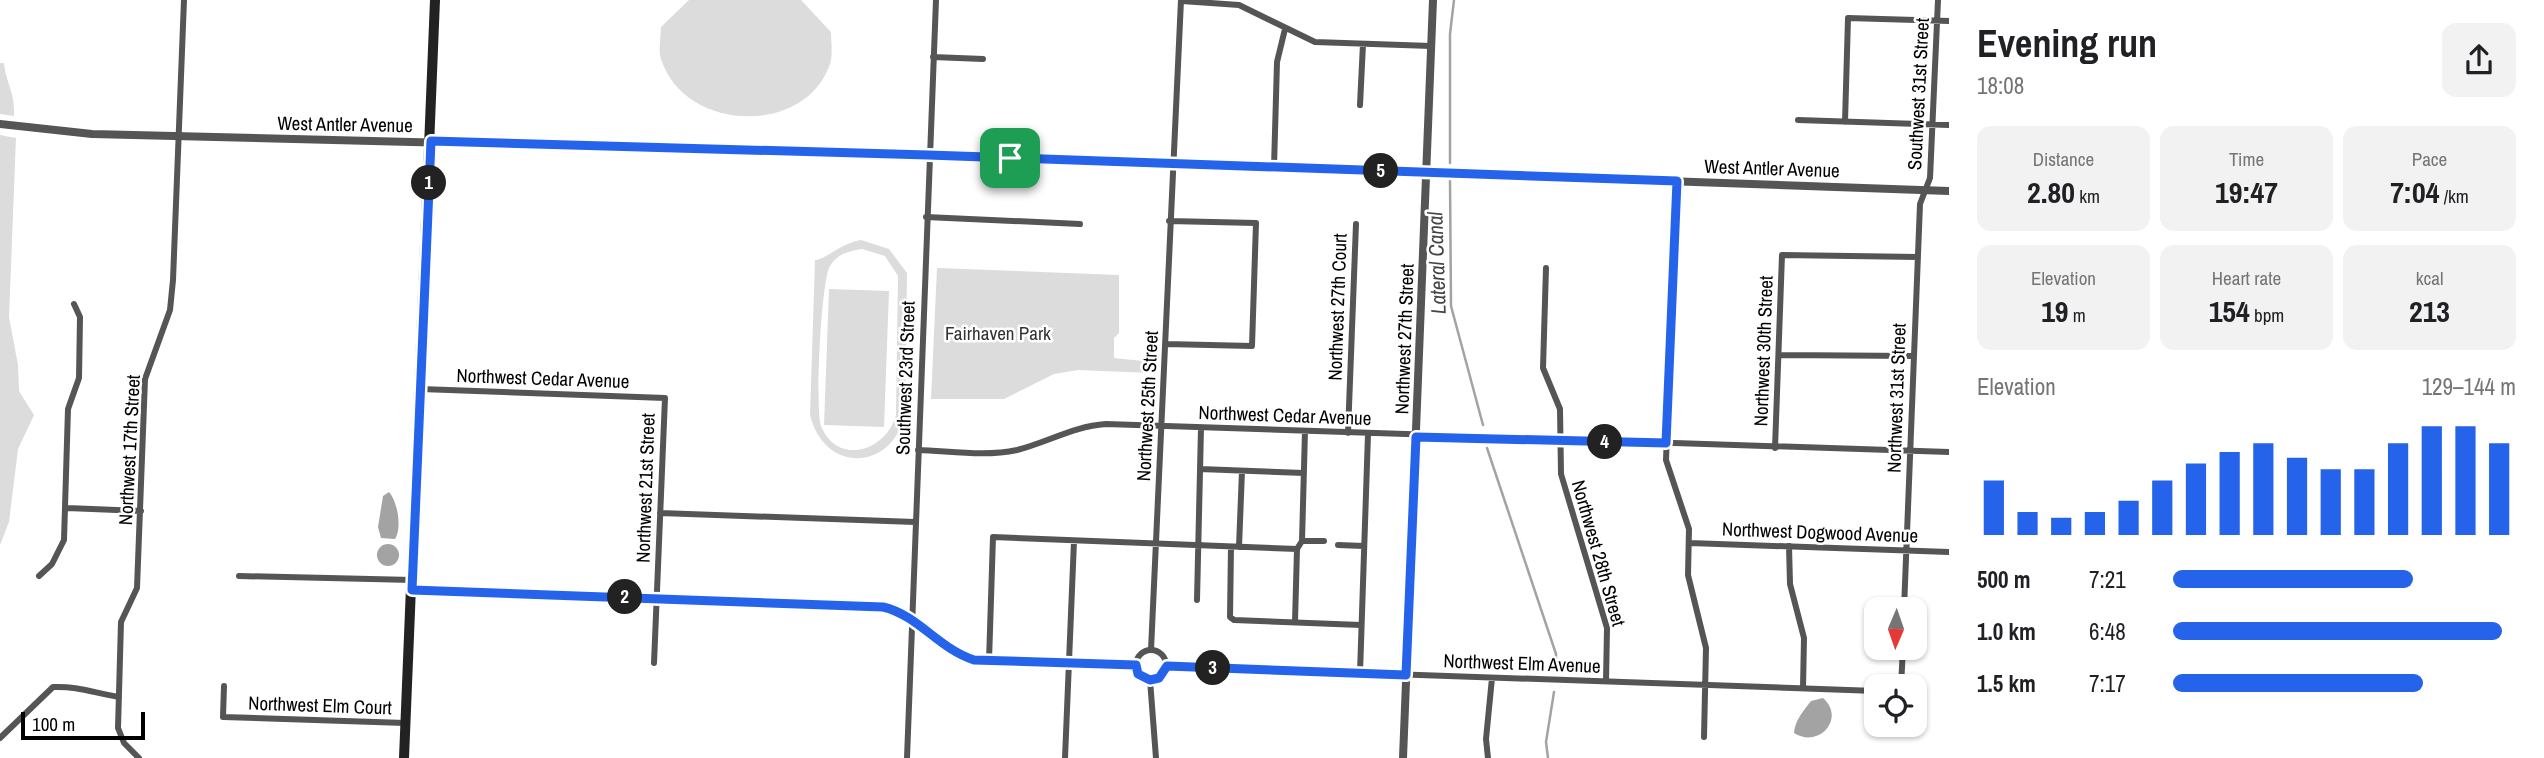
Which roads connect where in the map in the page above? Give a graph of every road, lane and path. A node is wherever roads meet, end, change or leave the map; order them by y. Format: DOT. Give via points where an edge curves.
graph roads {
  1 [pos="184,0"];
  2 [pos="435,0"];
  3 [pos="936,0"];
  4 [pos="1433,0"];
  5 [pos="1938,0"];
  6 [pos="1182,1"];
  7 [pos="1937,20"];
  8 [pos="1949,21"];
  9 [pos="1286,29"];
  10 [pos="1363,44"];
  11 [pos="1431,46"];
  12 [pos="933,57"];
  13 [pos="983,59"];
  14 [pos="1360,105"];
  15 [pos="1798,120"];
  16 [pos="1845,122"];
  17 [pos="0,124"];
  18 [pos="1933,125"];
  19 [pos="1949,125"];
  20 [pos="178,136"];
  21 [pos="431,141"];
  22 [pos="928,155"];
  23 [pos="1172,163"];
  24 [pos="1274,167"];
  25 [pos="1426,172"];
  26 [pos="1677,181"];
  27 [pos="1927,190"];
  28 [pos="1949,191"];
  29 [pos="926,217"];
  30 [pos="1169,221"];
  31 [pos="1080,224"];
  32 [pos="1356,224"];
  33 [pos="1918,257"];
  34 [pos="1546,268"];
  35 [pos="74,304"];
  36 [pos="1166,344"];
  37 [pos="1780,355"];
  38 [pos="1914,356"];
  39 [pos="421,389"];
  40 [pos="665,398"];
  41 [pos="1162,426"];
  42 [pos="1201,428"];
  43 [pos="1305,432"];
  44 [pos="1348,433"];
  45 [pos="1368,434"];
  46 [pos="1416,437"];
  47 [pos="1561,441"];
  48 [pos="1666,443"];
  49 [pos="1775,448"];
  50 [pos="918,450"];
  51 [pos="1910,452"];
  52 [pos="1949,452"];
  53 [pos="1200,469"];
  54 [pos="1242,471"];
  55 [pos="1304,472"];
  56 [pos="67,508"];
  57 [pos="141,511"];
  58 [pos="660,513"];
  59 [pos="915,522"];
  60 [pos="1074,541"];
  61 [pos="1302,541"];
  62 [pos="1324,541"];
  63 [pos="1690,543"];
  64 [pos="1156,544"];
  65 [pos="1338,545"];
  66 [pos="1199,546"];
  67 [pos="1364,546"];
  68 [pos="1788,546"];
  69 [pos="1235,547"];
  70 [pos="1297,549"];
  71 [pos="1906,550"];
  72 [pos="1949,552"];
  73 [pos="39,576"];
  74 [pos="239,576"];
  75 [pos="412,585"];
  76 [pos="1904,597"];
  77 [pos="657,598"];
  78 [pos="1197,600"];
  79 [pos="911,619"];
  80 [pos="1295,622"];
  81 [pos="1361,625"];
  82 [pos="1151,650"];
  83 [pos="989,661"];
  84 [pos="654,663"];
  85 [pos="1069,664"];
  86 [pos="1136,665"];
  87 [pos="1167,666"];
  88 [pos="1360,673"];
  89 [pos="1406,675"];
  90 [pos="1492,678"];
  91 [pos="1150,680"];
  92 [pos="1606,681"];
  93 [pos="1704,685"];
  94 [pos="224,686"];
  95 [pos="1803,688"];
  96 [pos="1864,691"];
  97 [pos="119,696"];
  98 [pos="405,723"];
  99 [pos="1704,737"];
  100 [pos="0,738"];
  101 [pos="139,758"];
  102 [pos="404,758"];
  103 [pos="907,758"];
  104 [pos="1065,758"];
  105 [pos="1156,758"];
  106 [pos="1403,758"];
  107 [pos="1488,758"];
  1 -- 20 [label="street, Northwest 17th Street"];
  2 -- 21 [label="main road"];
  3 -- 12 [label="street, Southwest 23rd Street"];
  4 -- 11 [label="street, Northwest 27th Street"];
  5 -- 7 [label="street, Southwest 31st Street"];
  6 -- 9 [label="street" via="1239,5"];
  6 -- 23 [label="street, Northwest 25th Street"];
  7 -- 8 [label="street"];
  7 -- 16 [label="street" via="1848,18"];
  7 -- 18 [label="street, Southwest 31st Street"];
  9 -- 10 [label="street" via="1315,42"];
  9 -- 24 [label="street" via="1277,62"];
  10 -- 11 [label="street"];
  10 -- 14 [label="street"];
  11 -- 25 [label="street, Northwest 27th Street"];
  12 -- 13 [label="street"];
  12 -- 22 [label="street, Southwest 23rd Street"];
  15 -- 16 [label="street"];
  16 -- 18 [label="street"];
  17 -- 20 [label="street, West Antler Avenue" via="92,134"];
  18 -- 19 [label="street"];
  18 -- 27 [label="street, Southwest 31st Street"];
  20 -- 21 [label="street, West Antler Avenue"];
  20 -- 57 [label="street, Northwest 17th Street" via="172,300 145,379"];
  21 -- 22 [label="street, West Antler Avenue"];
  21 -- 39 [label="main road"];
  22 -- 23 [label="street, West Antler Avenue"];
  22 -- 29 [label="street, Southwest 23rd Street"];
  23 -- 24 [label="street, West Antler Avenue"];
  23 -- 30 [label="street, Northwest 25th Street"];
  24 -- 25 [label="street, West Antler Avenue"];
  25 -- 26 [label="street, West Antler Avenue"];
  25 -- 46 [label="street, Northwest 27th Street"];
  26 -- 27 [label="street, West Antler Avenue"];
  26 -- 48 [label="street"];
  27 -- 28 [label="street, West Antler Avenue"];
  27 -- 33 [label="street, Northwest 31st Street" via="1920,204"];
  29 -- 31 [label="street"];
  29 -- 50 [label="street, Southwest 23rd Street"];
  30 -- 36 [label="street, Northwest 25th Street"];
  30 -- 36 [label="street" via="1256,223 1252,346"];
  32 -- 44 [label="street, Northwest 27th Court"];
  33 -- 37 [label="street, Northwest 30th Street" via="1782,255"];
  33 -- 38 [label="street, Northwest 31st Street"];
  34 -- 47 [label="street, Northwest 28th Street" via="1543,368 1560,408"];
  35 -- 56 [label="street" via="80,317 79,378 68,409"];
  36 -- 41 [label="street, Northwest 25th Street"];
  37 -- 38 [label="street"];
  37 -- 49 [label="street, Northwest 30th Street"];
  38 -- 51 [label="street, Northwest 31st Street"];
  39 -- 40 [label="street, Northwest Cedar Avenue"];
  39 -- 75 [label="main road"];
  40 -- 58 [label="street, Northwest 21st Street"];
  41 -- 42 [label="street, Northwest Cedar Avenue"];
  41 -- 50 [label="street, Northwest Cedar Avenue" via="1088,425 1017,450 994,453"];
  41 -- 64 [label="street, Northwest 25th Street"];
  42 -- 43 [label="street, Northwest Cedar Avenue"];
  42 -- 53 [label="street"];
  43 -- 44 [label="street, Northwest Cedar Avenue"];
  43 -- 55 [label="street"];
  44 -- 45 [label="street, Northwest Cedar Avenue"];
  45 -- 46 [label="street, Northwest Cedar Avenue"];
  45 -- 67 [label="street"];
  46 -- 47 [label="street, Northwest Cedar Avenue"];
  46 -- 89 [label="street, Northwest 27th Street"];
  47 -- 48 [label="street, Northwest Cedar Avenue"];
  47 -- 92 [label="street, Northwest 28th Street" via="1561,474 1607,628"];
  48 -- 49 [label="street, Northwest Cedar Avenue"];
  48 -- 63 [label="street" via="1670,477"];
  49 -- 51 [label="street, Northwest Cedar Avenue"];
  50 -- 59 [label="street, Southwest 23rd Street"];
  51 -- 52 [label="street, Northwest Cedar Avenue"];
  51 -- 71 [label="street, Northwest 31st Street"];
  53 -- 54 [label="street"];
  53 -- 66 [label="street"];
  54 -- 55 [label="street"];
  54 -- 69 [label="street"];
  55 -- 61 [label="street"];
  56 -- 57 [label="street"];
  56 -- 73 [label="street" via="64,540 52,564"];
  57 -- 97 [label="street, Northwest 17th Street" via="138,588 121,622"];
  58 -- 59 [label="street"];
  58 -- 77 [label="street, Northwest 21st Street"];
  59 -- 79 [label="street, Southwest 23rd Street"];
  60 -- 64 [label="street"];
  60 -- 83 [label="street" via="993,537"];
  60 -- 85 [label="street"];
  61 -- 62 [label="street"];
  61 -- 70 [label="street"];
  63 -- 68 [label="street, Northwest Dogwood Avenue"];
  63 -- 93 [label="street" via="1688,575 1706,648"];
  64 -- 66 [label="street"];
  64 -- 82 [label="street, Northwest 25th Street"];
  65 -- 67 [label="street"];
  66 -- 69 [label="street"];
  66 -- 78 [label="street"];
  67 -- 81 [label="street"];
  68 -- 71 [label="street, Northwest Dogwood Avenue"];
  68 -- 95 [label="street" via="1790,583 1804,638"];
  69 -- 70 [label="street"];
  69 -- 80 [label="street" via="1230,617"];
  70 -- 80 [label="street"];
  71 -- 72 [label="street, Northwest Dogwood Avenue"];
  71 -- 76 [label="street, Northwest 31st Street"];
  74 -- 75 [label="street"];
  75 -- 77 [label="street"];
  75 -- 98 [label="main road"];
  77 -- 79 [label="street" via="883,607"];
  77 -- 84 [label="street, Northwest 21st Street"];
  79 -- 83 [label="street" via="960,656"];
  79 -- 103 [label="street, Southwest 23rd Street"];
  80 -- 81 [label="street"];
  81 -- 88 [label="street"];
  82 -- 86 [label="street" via="1139,656"];
  82 -- 87 [label="street" via="1161,653"];
  83 -- 85 [label="street"];
  85 -- 86 [label="street"];
  85 -- 104 [label="street"];
  86 -- 91 [label="street" via="1138,674"];
  87 -- 88 [label="street, Northwest Elm Avenue"];
  87 -- 91 [label="street" via="1159,678"];
  88 -- 89 [label="street, Northwest Elm Avenue"];
  89 -- 90 [label="street, Northwest Elm Avenue"];
  89 -- 106 [label="street, Northwest 27th Street"];
  90 -- 92 [label="street, Northwest Elm Avenue"];
  90 -- 107 [label="street"];
  91 -- 105 [label="street"];
  92 -- 93 [label="street, Northwest Elm Avenue"];
  93 -- 95 [label="street, Northwest Elm Avenue"];
  93 -- 99 [label="street"];
  94 -- 98 [label="street, Northwest Elm Court" via="223,717"];
  95 -- 96 [label="street, Northwest Elm Avenue"];
  97 -- 100 [label="street" via="79,686 53,687"];
  97 -- 101 [label="street, Northwest 17th Street" via="118,728 124,743"];
  98 -- 102 [label="main road"];
}
